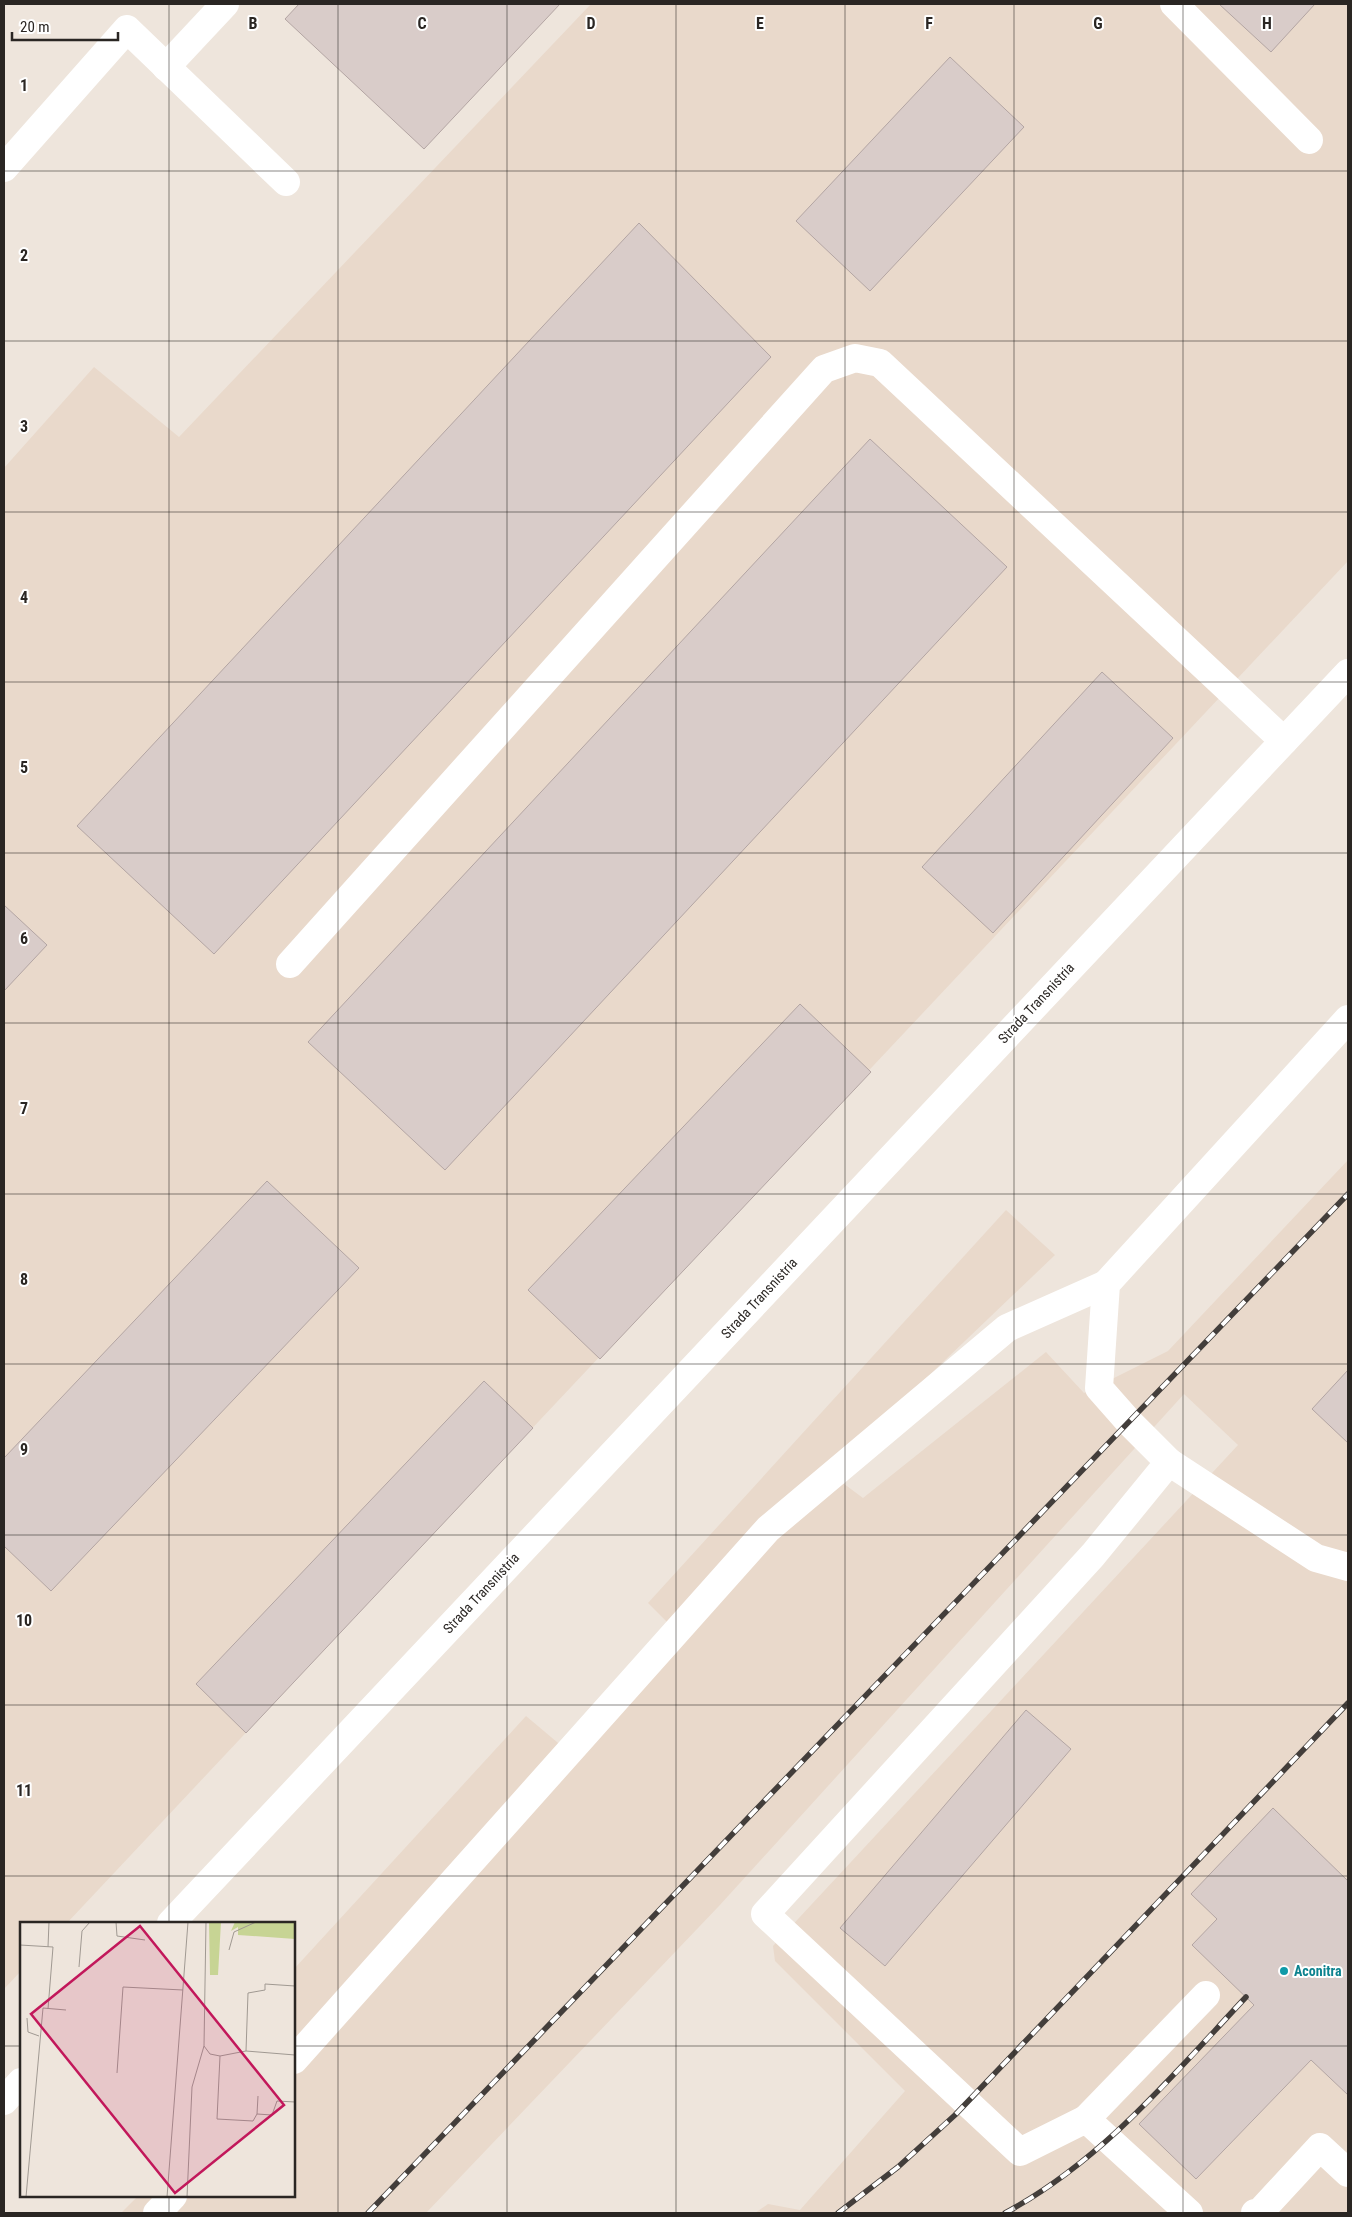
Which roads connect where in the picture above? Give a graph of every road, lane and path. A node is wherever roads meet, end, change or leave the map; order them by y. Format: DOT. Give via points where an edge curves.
graph roads {
  1 [pos="225,4"];
  2 [pos="1174,4"];
  3 [pos="166,67"];
  4 [pos="1310,140"];
  5 [pos="4,168"];
  6 [pos="286,182"];
  7 [pos="1348,673"];
  8 [pos="1284,741"];
  9 [pos="290,964"];
  10 [pos="1348,1019"];
  11 [pos="1106,1284"];
  12 [pos="1169,1462"];
  13 [pos="1348,1567"];
  14 [pos="171,1922"];
  15 [pos="1206,1995"];
  16 [pos="295,2059"];
  17 [pos="20,2083"];
  18 [pos="4,2101"];
  19 [pos="1086,2120"];
  20 [pos="1348,2173"];
  21 [pos="172,2197"];
  22 [pos="157,2213"];
  23 [pos="1189,2213"];
  24 [pos="1255,2213"];
  1 -- 3 [label="street"];
  2 -- 4 [label="street"];
  3 -- 5 [label="street" via="127,29"];
  3 -- 6 [label="street"];
  7 -- 8 [label="street, Strada Transnistria"];
  8 -- 9 [label="street" via="880,363 855,358 824,369"];
  8 -- 14 [label="street, Strada Transnistria"];
  10 -- 11 [label="street"];
  11 -- 12 [label="street" via="1099,1388"];
  11 -- 16 [label="street" via="1007,1328 768,1529"];
  12 -- 13 [label="street" via="1316,1558"];
  12 -- 19 [label="street" via="1093,1555 765,1914 1020,2152"];
  15 -- 19 [label="street"];
  17 -- 18 [label="street"];
  19 -- 23 [label="street"];
  20 -- 24 [label="street" via="1320,2147 1259,2213"];
  21 -- 22 [label="street"];
}
